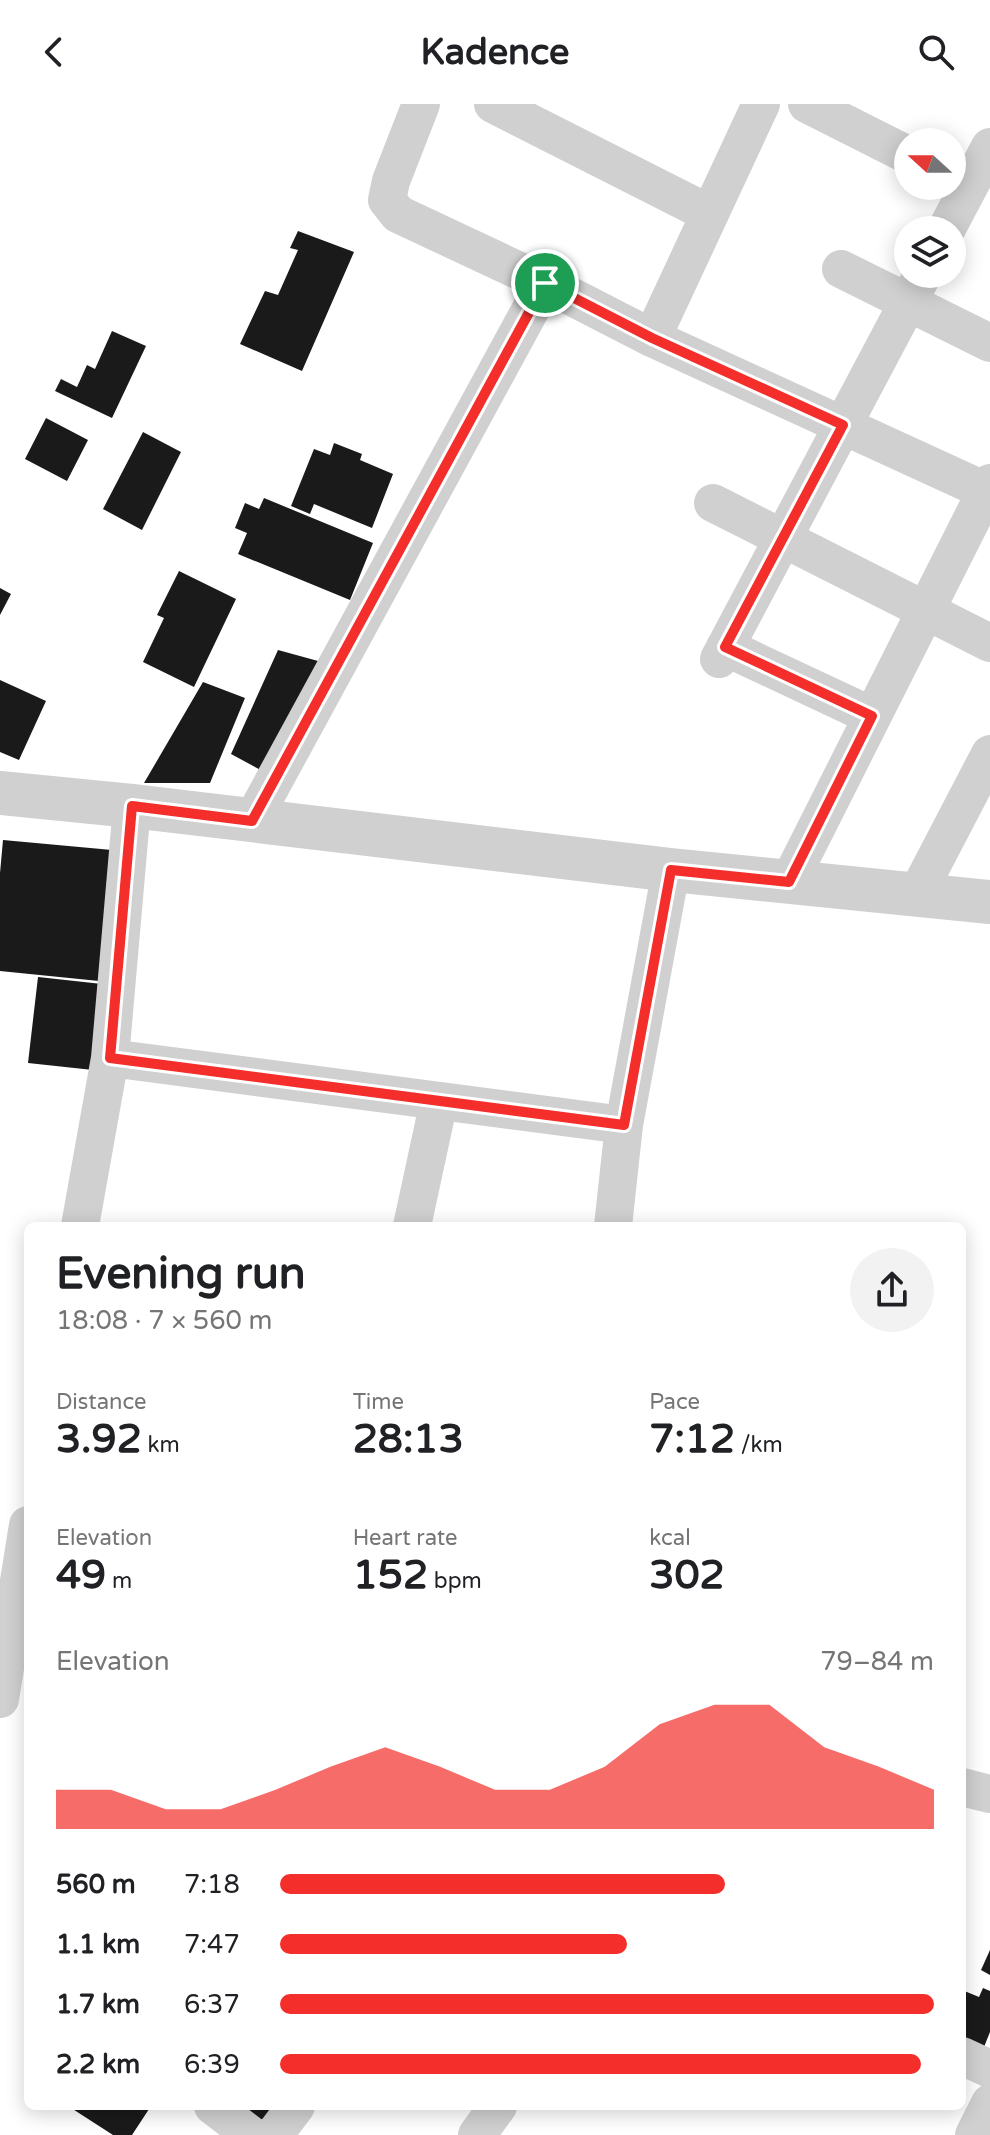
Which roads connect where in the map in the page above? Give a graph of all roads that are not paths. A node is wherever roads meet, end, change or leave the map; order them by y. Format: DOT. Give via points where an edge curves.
graph roads {
  1 [pos="421,104"];
  2 [pos="493,104"];
  3 [pos="761,104"];
  4 [pos="807,104"];
  5 [pos="990,147"];
  6 [pos="894,148"];
  7 [pos="970,186"];
  8 [pos="710,214"];
  9 [pos="954,216"];
  10 [pos="841,269"];
  11 [pos="894,282"];
  12 [pos="545,283"];
  13 [pos="916,288"];
  14 [pos="652,338"];
  15 [pos="990,343"];
  16 [pos="843,425"];
  17 [pos="989,489"];
  18 [pos="713,503"];
  19 [pos="783,538"];
  20 [pos="926,611"];
  21 [pos="990,643"];
  22 [pos="872,716"];
  23 [pos="990,754"];
  24 [pos="0,793"];
  25 [pos="132,806"];
  26 [pos="252,821"];
  27 [pos="671,870"];
  28 [pos="789,882"];
  29 [pos="917,894"];
  30 [pos="990,902"];
  31 [pos="110,1058"];
  32 [pos="439,1101"];
  33 [pos="624,1125"];
  34 [pos="81,1222"];
  35 [pos="413,1222"];
  36 [pos="613,1222"];
  37 [pos="24,1550"];
  38 [pos="14,1612"];
  39 [pos="0,1699"];
  40 [pos="966,1788"];
  41 [pos="990,1794"];
  42 [pos="966,2058"];
  43 [pos="990,2069"];
  44 [pos="990,2103"];
  45 [pos="218,2110"];
  46 [pos="293,2110"];
  47 [pos="495,2110"];
  48 [pos="251,2135"];
  49 [pos="274,2135"];
  50 [pos="477,2135"];
  51 [pos="974,2135"];
  1 -- 12 [label="street" via="387,200 398,214"];
  2 -- 8 [label="street"];
  3 -- 8 [label="street"];
  4 -- 6 [label="street"];
  5 -- 7 [label="street"];
  7 -- 9 [label="street"];
  8 -- 14 [label="street"];
  10 -- 11 [label="street"];
  12 -- 14 [label="street"];
  12 -- 26 [label="street"];
  13 -- 15 [label="street"];
  13 -- 16 [label="street"];
  14 -- 16 [label="street"];
  16 -- 17 [label="street"];
  16 -- 19 [label="street"];
  17 -- 20 [label="street"];
  18 -- 19 [label="street"];
  19 -- 20 [label="street"];
  19 -- 22 [label="street" via="722,653"];
  20 -- 21 [label="street"];
  20 -- 22 [label="street"];
  22 -- 28 [label="street"];
  23 -- 29 [label="street"];
  24 -- 25 [label="street"];
  25 -- 26 [label="street"];
  25 -- 31 [label="street"];
  26 -- 27 [label="street"];
  27 -- 28 [label="street"];
  27 -- 33 [label="street"];
  28 -- 29 [label="street"];
  29 -- 30 [label="street"];
  31 -- 32 [label="street"];
  31 -- 34 [label="street"];
  32 -- 33 [label="street"];
  32 -- 35 [label="street"];
  33 -- 36 [label="street"];
  37 -- 38 [label="street"];
  38 -- 39 [label="street"];
  40 -- 41 [label="street"];
  42 -- 43 [label="street"];
  44 -- 51 [label="street"];
  45 -- 48 [label="street"];
  46 -- 49 [label="street"];
  47 -- 50 [label="street"];
}
